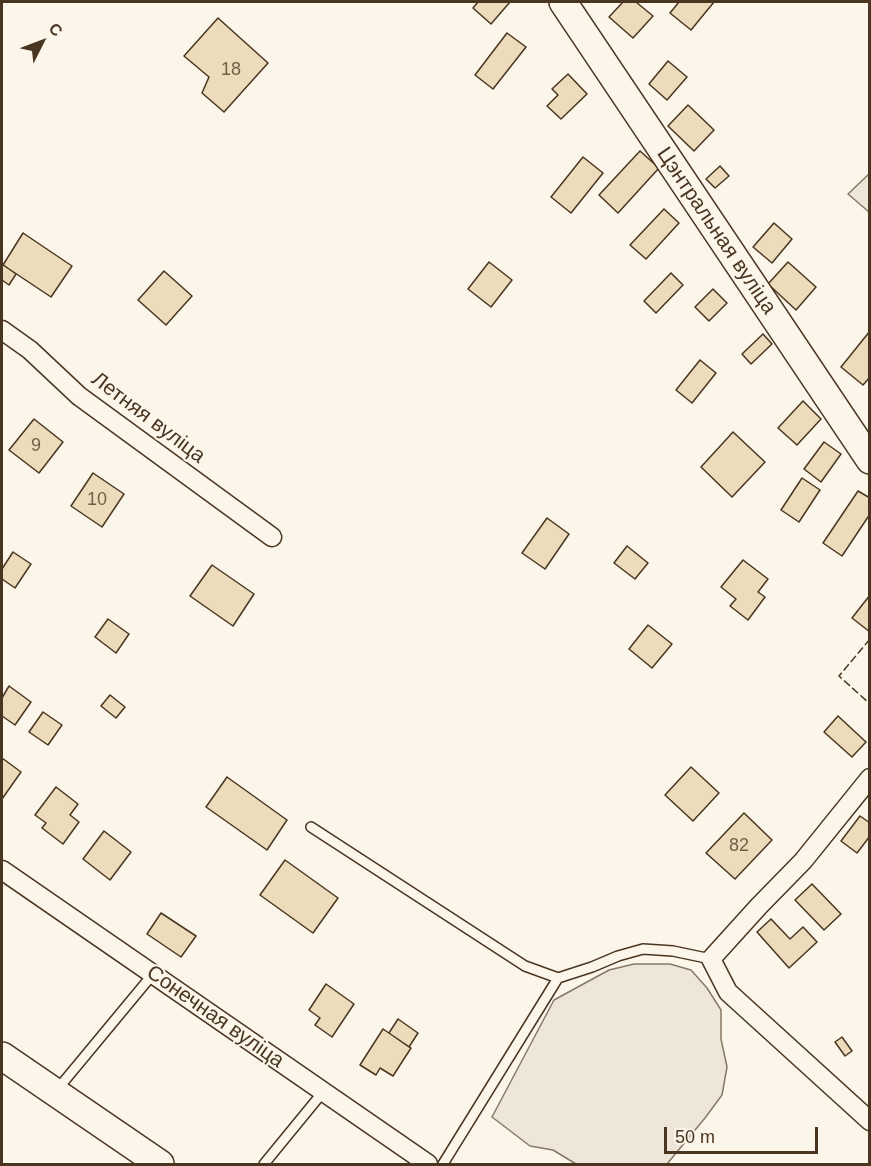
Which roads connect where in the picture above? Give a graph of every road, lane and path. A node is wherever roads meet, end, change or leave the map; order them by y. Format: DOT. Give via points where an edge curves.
graph roads {
  1 [pos="563,2"];
  2 [pos="2,330"];
  3 [pos="870,460"];
  4 [pos="272,537"];
  5 [pos="870,778"];
  6 [pos="311,827"];
  7 [pos="2,870"];
  8 [pos="711,959"];
  9 [pos="153,974"];
  10 [pos="558,978"];
  11 [pos="2,1056"];
  12 [pos="55,1092"];
  13 [pos="323,1092"];
  14 [pos="870,1121"];
  15 [pos="160,1164"];
  16 [pos="264,1164"];
  17 [pos="428,1164"];
  18 [pos="443,1164"];
  1 -- 3 [label="street, Цэнтральная вуліца"];
  2 -- 4 [label="street, Летняя вуліца" via="30,350 79,396"];
  5 -- 8 [label="street" via="803,861"];
  6 -- 10 [label="lane" via="525,966"];
  7 -- 9 [label="street, Сонечная вуліца"];
  8 -- 10 [label="lane" via="643,949"];
  8 -- 14 [label="street" via="728,992"];
  9 -- 12 [label="lane"];
  9 -- 13 [label="street, Сонечная вуліца"];
  10 -- 18 [label="lane"];
  11 -- 12 [label="street"];
  12 -- 15 [label="street"];
  13 -- 16 [label="lane"];
  13 -- 17 [label="street, Сонечная вуліца"];
}
